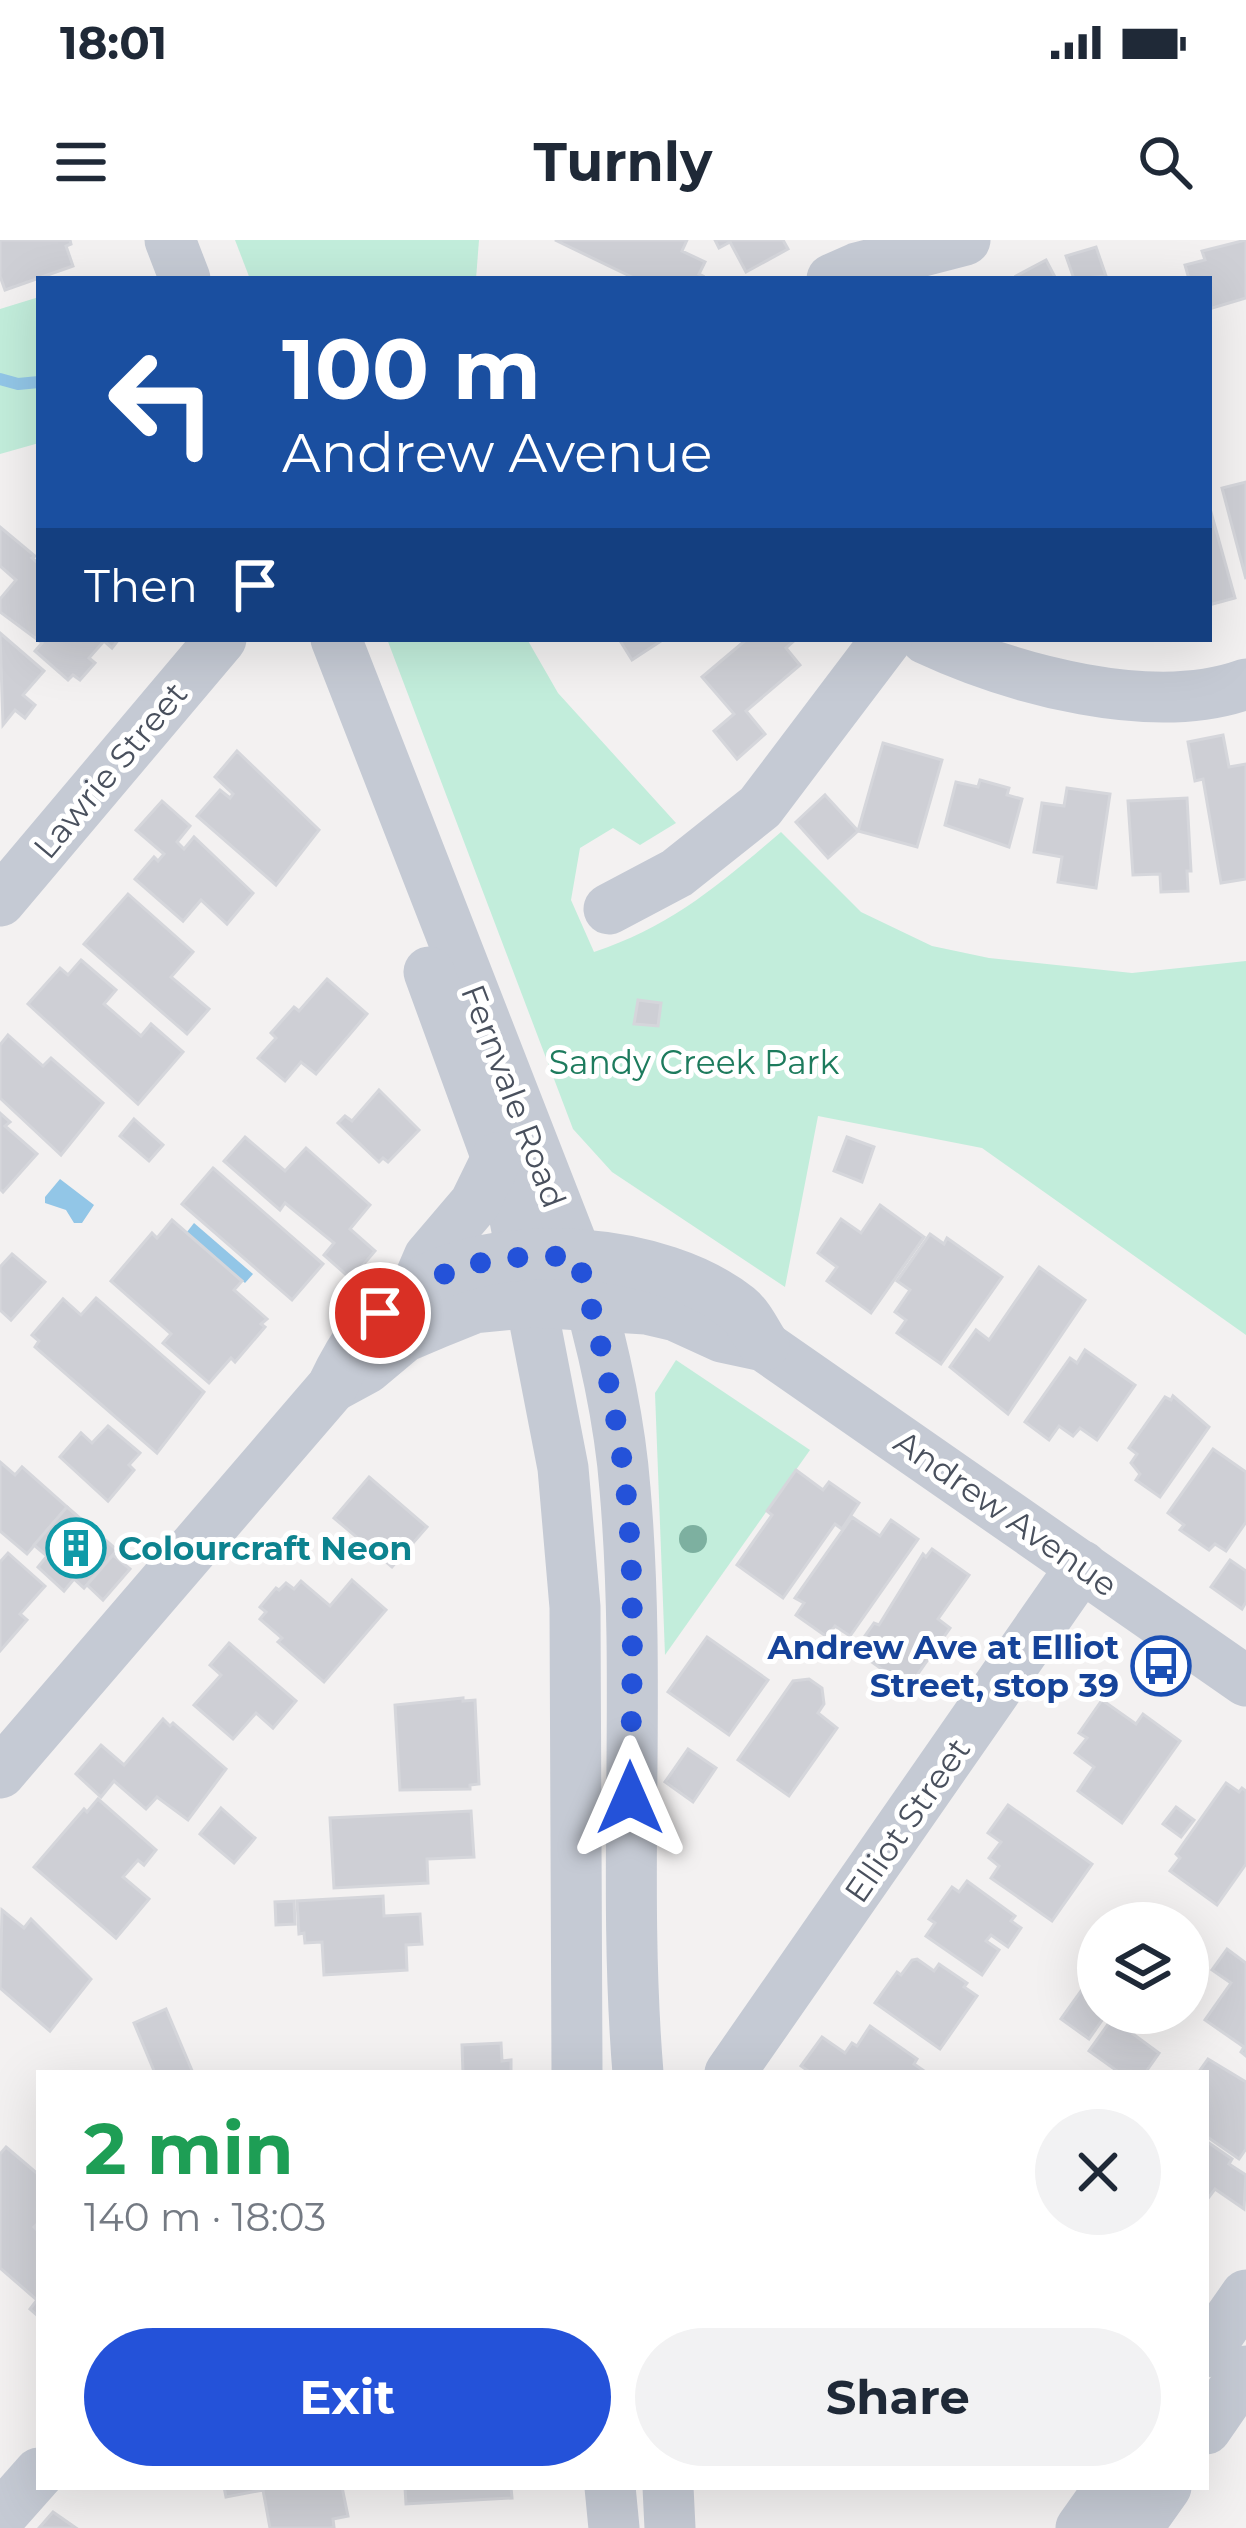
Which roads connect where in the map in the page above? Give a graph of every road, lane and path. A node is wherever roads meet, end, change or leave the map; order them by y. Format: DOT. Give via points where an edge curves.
graph roads {
  1 [pos="170,240"];
  2 [pos="965,240"];
  3 [pos="184,276"];
  4 [pos="839,276"];
  5 [pos="218,642"];
  6 [pos="310,642"];
  7 [pos="337,642"];
  8 [pos="885,642"];
  9 [pos="932,642"];
  10 [pos="1246,684"];
  11 [pos="0,901"];
  12 [pos="609,909"];
  13 [pos="497,1158"];
  14 [pos="577,1257"];
  15 [pos="529,1278"];
  16 [pos="417,1285"];
  17 [pos="592,1306"];
  18 [pos="764,1346"];
  19 [pos="332,1387"];
  20 [pos="1082,1566"];
  21 [pos="1246,1681"];
  22 [pos="0,1773"];
  23 [pos="577,2070"];
  24 [pos="638,2070"];
  25 [pos="732,2070"];
  26 [pos="1246,2295"];
  27 [pos="1209,2347"];
  28 [pos="1246,2371"];
  29 [pos="1209,2425"];
  30 [pos="36,2476"];
  31 [pos="610,2490"];
  32 [pos="668,2490"];
  33 [pos="1108,2490"];
  34 [pos="1164,2490"];
  35 [pos="0,2517"];
  36 [pos="614,2528"];
  37 [pos="670,2528"];
  38 [pos="1082,2528"];
  39 [pos="1137,2528"];
  1 -- 3 [label="street"];
  2 -- 4 [label="street"];
  5 -- 11 [label="street, Lawrie Street"];
  6 -- 13 [label="street, Fernvale Road"];
  7 -- 14 [label="street, Fernvale Road"];
  8 -- 12 [label="street" via="760,807 677,873"];
  9 -- 10 [label="street" via="1043,683 1152,697"];
  13 -- 15 [label="street, Fernvale Road"];
  13 -- 16 [label="street" via="476,1203 429,1257"];
  14 -- 15 [label="street, Andrew Avenue"];
  14 -- 17 [label="street, Fernvale Road"];
  14 -- 18 [label="street, Andrew Avenue" via="684,1277 742,1310"];
  15 -- 16 [label="street, Andrew Avenue" via="475,1261"];
  15 -- 17 [label="street, Andrew Avenue"];
  15 -- 19 [label="street, Andrew Avenue" via="404,1337"];
  15 -- 23 [label="street, Fernvale Road" via="563,1468 575,1607"];
  16 -- 19 [label="street, Andrew Avenue" via="351,1346"];
  17 -- 18 [label="street, Andrew Avenue" via="676,1316"];
  17 -- 24 [label="street, Fernvale Road" via="625,1484 632,1597"];
  18 -- 20 [label="street, Andrew Avenue"];
  19 -- 22 [label="street, Andrew Avenue"];
  20 -- 21 [label="street, Andrew Avenue"];
  20 -- 25 [label="street, Elliot Street"];
  26 -- 27 [label="street"];
  28 -- 29 [label="street"];
  30 -- 35 [label="street"];
  31 -- 36 [label="street"];
  32 -- 37 [label="street"];
  33 -- 38 [label="street"];
  34 -- 39 [label="street"];
}
